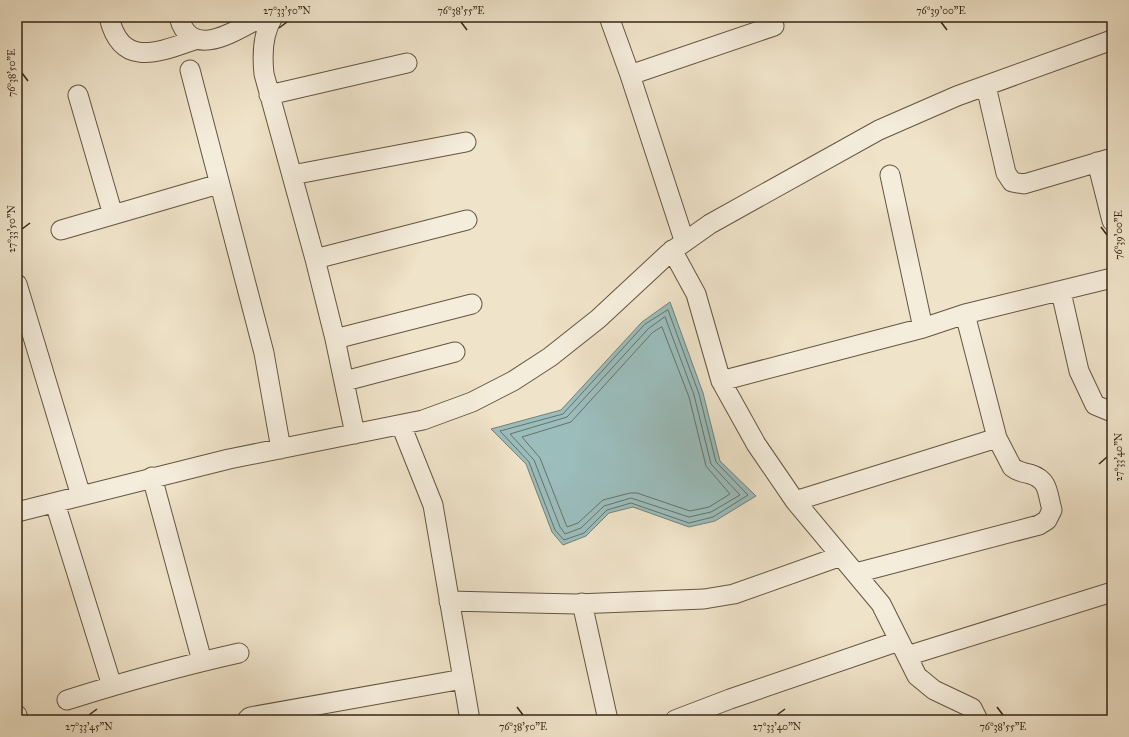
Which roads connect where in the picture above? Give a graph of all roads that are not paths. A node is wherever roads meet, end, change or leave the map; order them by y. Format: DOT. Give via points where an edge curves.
graph roads {
  1 [pos="109,17"];
  2 [pos="179,17"];
  3 [pos="262,17"];
  4 [pos="273,17"];
  5 [pos="609,17"];
  6 [pos="774,26"];
  7 [pos="194,40"];
  8 [pos="1112,40"];
  9 [pos="407,63"];
  10 [pos="190,70"];
  11 [pos="630,75"];
  12 [pos="986,86"];
  13 [pos="78,95"];
  14 [pos="269,95"];
  15 [pos="466,142"];
  16 [pos="1105,160"];
  17 [pos="292,175"];
  18 [pos="890,175"];
  19 [pos="219,184"];
  20 [pos="113,215"];
  21 [pos="467,220"];
  22 [pos="1112,222"];
  23 [pos="61,230"];
  24 [pos="678,245"];
  25 [pos="315,259"];
  26 [pos="1112,278"];
  27 [pos="17,284"];
  28 [pos="1061,292"];
  29 [pos="472,304"];
  30 [pos="965,314"];
  31 [pos="923,328"];
  32 [pos="335,339"];
  33 [pos="455,352"];
  34 [pos="345,381"];
  35 [pos="721,381"];
  36 [pos="1112,412"];
  37 [pos="401,425"];
  38 [pos="356,434"];
  39 [pos="997,438"];
  40 [pos="281,449"];
  41 [pos="152,477"];
  42 [pos="81,496"];
  43 [pos="795,501"];
  44 [pos="55,503"];
  45 [pos="17,512"];
  46 [pos="841,556"];
  47 [pos="856,574"];
  48 [pos="1112,592"];
  49 [pos="449,601"];
  50 [pos="582,604"];
  51 [pos="903,648"];
  52 [pos="240,653"];
  53 [pos="202,661"];
  54 [pos="463,679"];
  55 [pos="112,686"];
  56 [pos="67,700"];
  57 [pos="17,715"];
  58 [pos="18,720"];
  59 [pos="247,720"];
  60 [pos="470,720"];
  61 [pos="608,720"];
  62 [pos="675,720"];
  63 [pos="978,720"];
  1 -- 7 [label="street" via="122,45 132,51 146,53 166,50"];
  2 -- 7 [label="street" via="186,32"];
  3 -- 7 [label="street" via="216,39"];
  4 -- 14 [label="street" via="266,33 262,58"];
  5 -- 11 [label="street"];
  6 -- 11 [label="street"];
  8 -- 12 [label="street"];
  9 -- 14 [label="street"];
  10 -- 19 [label="street"];
  11 -- 24 [label="street"];
  12 -- 16 [label="street" via="1006,173 1012,182 1024,184"];
  12 -- 24 [label="street" via="879,130 710,224"];
  13 -- 20 [label="street"];
  14 -- 17 [label="street"];
  15 -- 17 [label="street"];
  16 -- 22 [label="street"];
  17 -- 25 [label="street"];
  18 -- 31 [label="street"];
  19 -- 20 [label="street"];
  19 -- 40 [label="street" via="264,353"];
  20 -- 23 [label="street"];
  21 -- 25 [label="street"];
  24 -- 35 [label="street" via="696,294"];
  24 -- 37 [label="street" via="598,319 550,357 513,381 451,410"];
  25 -- 32 [label="street"];
  26 -- 28 [label="street"];
  27 -- 42 [label="street"];
  28 -- 30 [label="street"];
  28 -- 36 [label="street" via="1079,371 1095,405"];
  29 -- 32 [label="street"];
  30 -- 31 [label="street"];
  30 -- 39 [label="street"];
  31 -- 35 [label="street"];
  32 -- 34 [label="street"];
  33 -- 34 [label="street"];
  34 -- 38 [label="street"];
  35 -- 43 [label="street" via="756,444"];
  37 -- 38 [label="street"];
  37 -- 49 [label="street" via="433,505"];
  38 -- 40 [label="street"];
  39 -- 43 [label="street"];
  39 -- 47 [label="street" via="1012,468 1040,477 1044,482 1052,510 1046,520 1039,525"];
  40 -- 41 [label="street"];
  41 -- 42 [label="street"];
  41 -- 53 [label="street"];
  42 -- 44 [label="street"];
  43 -- 46 [label="street"];
  44 -- 45 [label="street"];
  44 -- 55 [label="street"];
  46 -- 47 [label="street"];
  46 -- 50 [label="street" via="764,584 704,600"];
  47 -- 51 [label="street" via="881,604"];
  48 -- 51 [label="street"];
  49 -- 50 [label="street"];
  49 -- 54 [label="street"];
  50 -- 61 [label="street"];
  51 -- 62 [label="street" via="730,699"];
  51 -- 63 [label="street" via="917,676 934,690 972,708"];
  52 -- 53 [label="street"];
  53 -- 55 [label="street"];
  54 -- 59 [label="street" via="250,717"];
  54 -- 60 [label="street"];
  55 -- 56 [label="street"];
  57 -- 58 [label="street"];
}
